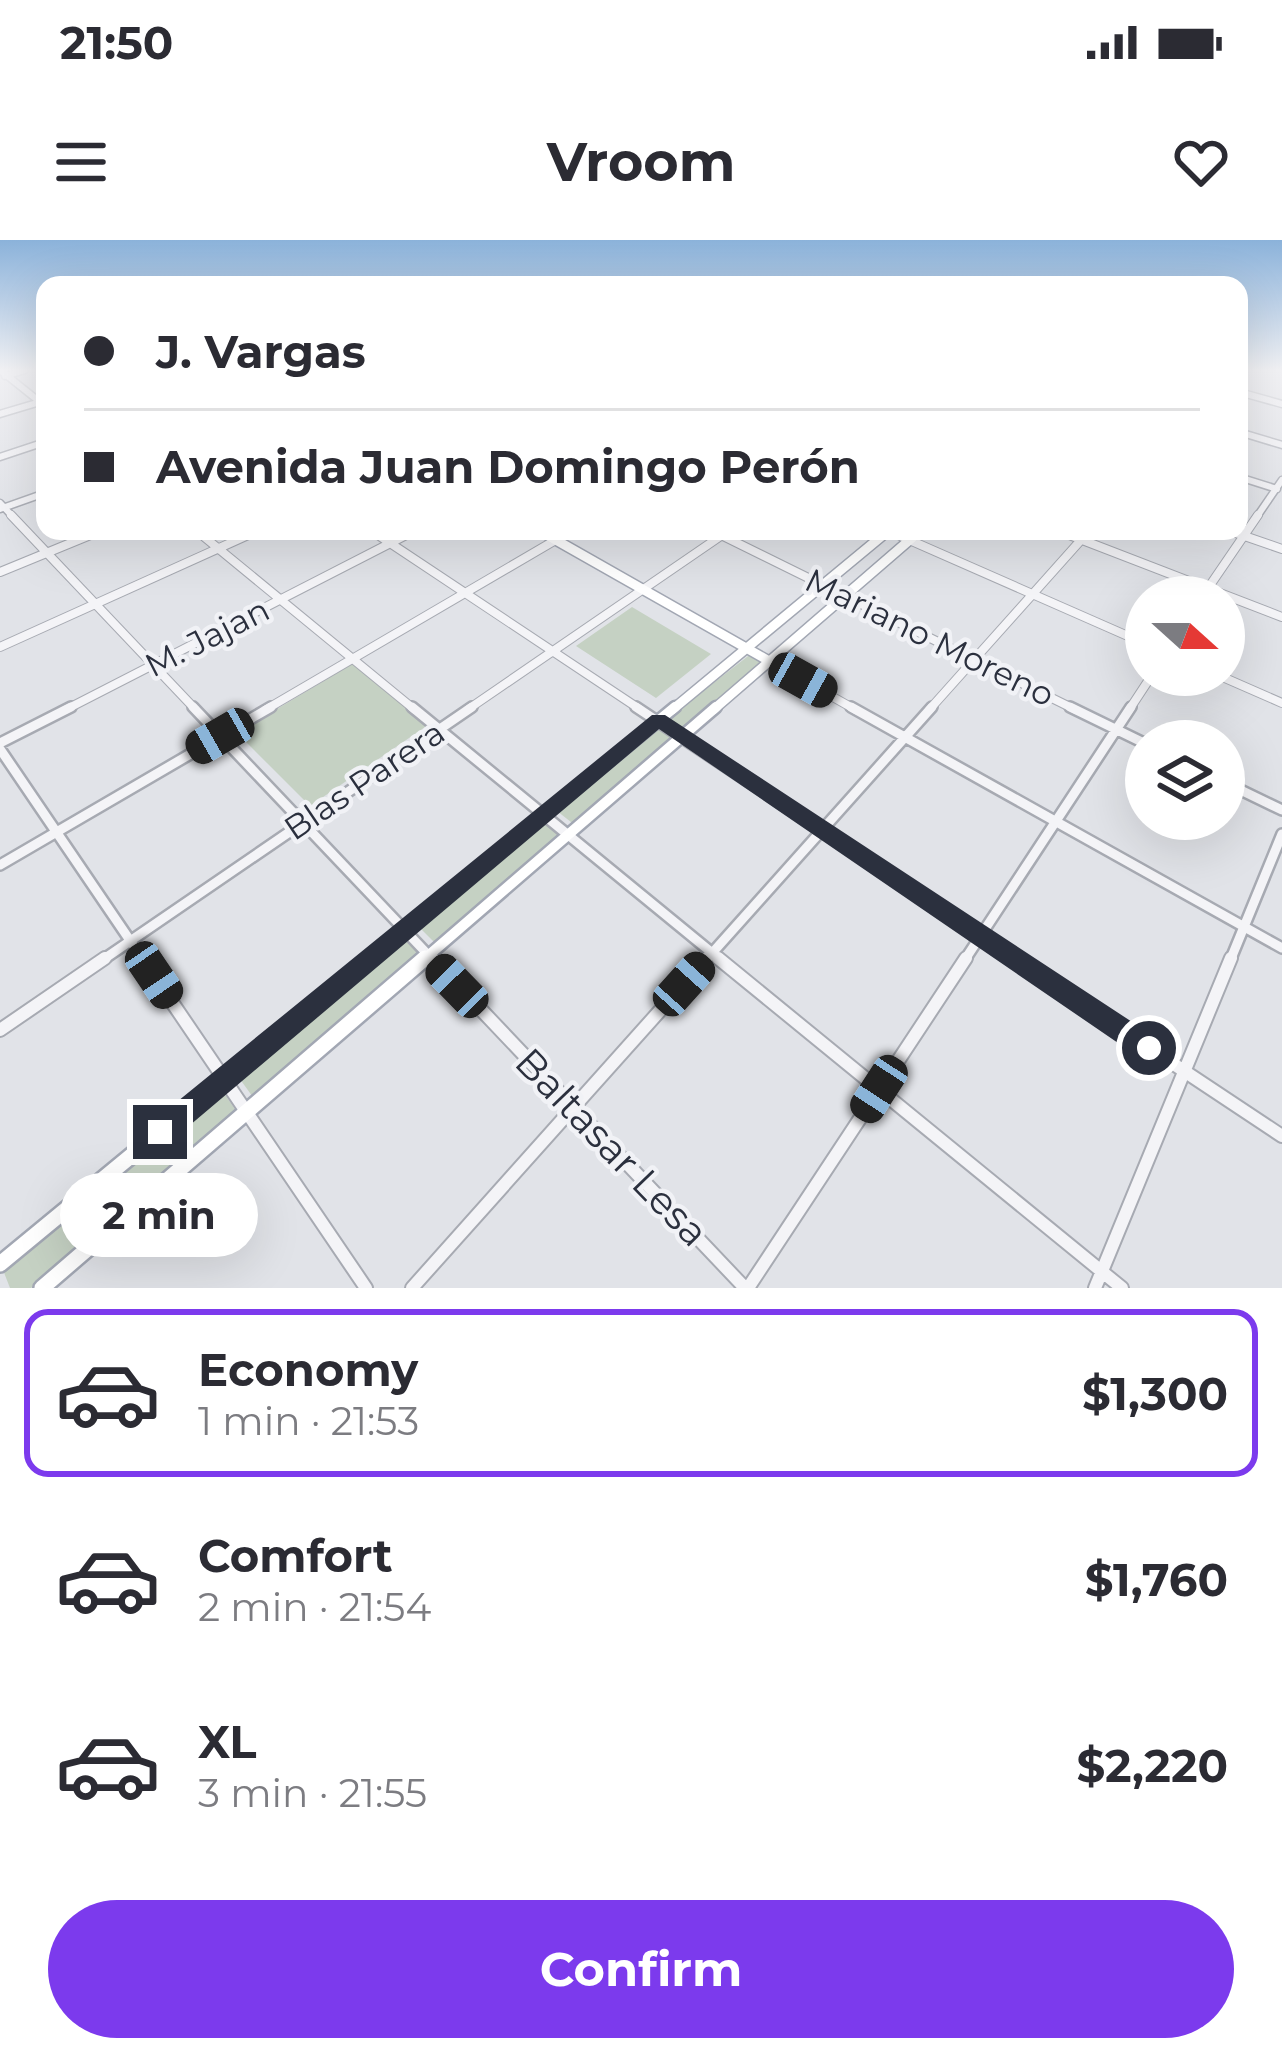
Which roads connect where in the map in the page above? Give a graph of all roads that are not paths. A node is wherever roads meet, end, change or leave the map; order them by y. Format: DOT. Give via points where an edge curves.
graph roads {
  1 [pos="1248,435"];
  2 [pos="36,445"];
  3 [pos="1282,445"];
  4 [pos="0,457"];
  5 [pos="1248,480"];
  6 [pos="1282,480"];
  7 [pos="1279,490"];
  8 [pos="36,496"];
  9 [pos="2,507"];
  10 [pos="1248,530"];
  11 [pos="1248,538"];
  12 [pos="78,540"];
  13 [pos="208,540"];
  14 [pos="236,540"];
  15 [pos="386,540"];
  16 [pos="397,540"];
  17 [pos="556,540"];
  18 [pos="710,540"];
  19 [pos="736,540"];
  20 [pos="877,540"];
  21 [pos="909,540"];
  22 [pos="925,540"];
  23 [pos="1081,540"];
  24 [pos="1095,540"];
  25 [pos="1240,540"];
  26 [pos="391,543"];
  27 [pos="218,548"];
  28 [pos="1282,549"];
  29 [pos="46,553"];
  30 [pos="0,572"];
  31 [pos="1170,576"];
  32 [pos="1216,576"];
  33 [pos="823,585"];
  34 [pos="643,589"];
  35 [pos="465,593"];
  36 [pos="1032,595"];
  37 [pos="845,596"];
  38 [pos="280,599"];
  39 [pos="95,604"];
  40 [pos="1245,605"];
  41 [pos="1282,617"];
  42 [pos="1125,635"];
  43 [pos="0,647"];
  44 [pos="746,648"];
  45 [pos="555,650"];
  46 [pos="353,659"];
  47 [pos="974,659"];
  48 [pos="769,661"];
  49 [pos="152,665"];
  50 [pos="1245,687"];
  51 [pos="1139,696"];
  52 [pos="1282,703"];
  53 [pos="658,719"];
  54 [pos="439,729"];
  55 [pos="1119,730"];
  56 [pos="1125,733"];
  57 [pos="220,736"];
  58 [pos="682,736"];
  59 [pos="906,736"];
  60 [pos="0,746"];
  61 [pos="1245,792"];
  62 [pos="1282,810"];
  63 [pos="544,815"];
  64 [pos="1058,822"];
  65 [pos="302,823"];
  66 [pos="822,830"];
  67 [pos="57,832"];
  68 [pos="568,834"];
  69 [pos="1282,834"];
  70 [pos="0,866"];
  71 [pos="1244,925"];
  72 [pos="405,930"];
  73 [pos="978,937"];
  74 [pos="130,940"];
  75 [pos="1282,948"];
  76 [pos="712,952"];
  77 [pos="428,955"];
  78 [pos="0,1030"];
  79 [pos="1184,1071"];
  80 [pos="225,1080"];
  81 [pos="879,1089"];
  82 [pos="574,1108"];
  83 [pos="246,1112"];
  84 [pos="1282,1136"];
  85 [pos="0,1264"];
  86 [pos="1102,1271"];
  87 [pos="42,1288"];
  88 [pos="366,1288"];
  89 [pos="412,1288"];
  90 [pos="747,1288"];
  91 [pos="1095,1288"];
  92 [pos="1122,1288"];
  1 -- 3 [label="street"];
  2 -- 4 [label="street"];
  5 -- 7 [label="street"];
  6 -- 7 [label="street"];
  7 -- 10 [label="street"];
  8 -- 9 [label="street"];
  9 -- 29 [label="street, Baltasar Lesa"];
  11 -- 28 [label="street"];
  12 -- 29 [label="street"];
  13 -- 27 [label="street"];
  14 -- 27 [label="street"];
  15 -- 26 [label="street"];
  16 -- 26 [label="street, M. Jajan"];
  17 -- 34 [label="main road"];
  17 -- 35 [label="street"];
  18 -- 34 [label="street, Blas Parera"];
  19 -- 33 [label="street, Mariano Moreno"];
  20 -- 33 [label="main road"];
  21 -- 37 [label="main road"];
  22 -- 36 [label="street"];
  23 -- 36 [label="street"];
  24 -- 31 [label="street"];
  25 -- 32 [label="street"];
  26 -- 35 [label="street"];
  26 -- 38 [label="street, M. Jajan"];
  27 -- 38 [label="street"];
  27 -- 39 [label="street"];
  29 -- 30 [label="street"];
  29 -- 39 [label="street, Baltasar Lesa"];
  33 -- 37 [label="street, Mariano Moreno"];
  33 -- 44 [label="main road"];
  34 -- 44 [label="main road"];
  34 -- 45 [label="street, Blas Parera"];
  35 -- 45 [label="street"];
  35 -- 46 [label="street"];
  36 -- 42 [label="street"];
  36 -- 47 [label="street"];
  37 -- 47 [label="street, Mariano Moreno"];
  37 -- 48 [label="main road"];
  38 -- 46 [label="street"];
  38 -- 49 [label="street, M. Jajan"];
  39 -- 43 [label="street"];
  39 -- 49 [label="street, Baltasar Lesa"];
  40 -- 41 [label="street"];
  44 -- 48 [label="main road"];
  44 -- 53 [label="main road"];
  45 -- 53 [label="street"];
  45 -- 54 [label="street, Blas Parera"];
  46 -- 54 [label="street"];
  46 -- 57 [label="street"];
  47 -- 55 [label="street, Mariano Moreno"];
  47 -- 59 [label="street"];
  48 -- 58 [label="main road"];
  48 -- 59 [label="street"];
  49 -- 57 [label="street, Baltasar Lesa"];
  49 -- 60 [label="street, M. Jajan"];
  50 -- 52 [label="street"];
  51 -- 55 [label="street"];
  53 -- 58 [label="street"];
  53 -- 63 [label="main road"];
  54 -- 63 [label="street"];
  54 -- 65 [label="street, Blas Parera"];
  55 -- 56 [label="street, Mariano Moreno"];
  55 -- 64 [label="street"];
  57 -- 65 [label="street, Baltasar Lesa"];
  57 -- 67 [label="street"];
  58 -- 66 [label="street"];
  58 -- 68 [label="main road"];
  59 -- 64 [label="street"];
  59 -- 66 [label="street"];
  60 -- 67 [label="street"];
  61 -- 62 [label="street"];
  63 -- 68 [label="street"];
  63 -- 72 [label="main road"];
  64 -- 71 [label="street"];
  64 -- 73 [label="street"];
  65 -- 72 [label="street, Baltasar Lesa"];
  65 -- 74 [label="street, Blas Parera"];
  66 -- 73 [label="street"];
  66 -- 76 [label="street"];
  67 -- 70 [label="street"];
  67 -- 74 [label="street"];
  68 -- 76 [label="street"];
  68 -- 77 [label="main road"];
  69 -- 71 [label="street"];
  71 -- 75 [label="street"];
  71 -- 79 [label="street"];
  72 -- 77 [label="street, Baltasar Lesa"];
  72 -- 80 [label="main road"];
  73 -- 79 [label="street"];
  73 -- 81 [label="street"];
  74 -- 78 [label="street, Blas Parera"];
  74 -- 80 [label="street"];
  76 -- 81 [label="street"];
  76 -- 82 [label="street"];
  77 -- 82 [label="street, Baltasar Lesa"];
  77 -- 83 [label="main road"];
  79 -- 84 [label="street"];
  79 -- 86 [label="street"];
  80 -- 83 [label="street"];
  80 -- 85 [label="main road"];
  81 -- 86 [label="street"];
  81 -- 90 [label="street"];
  82 -- 89 [label="street"];
  82 -- 90 [label="street, Baltasar Lesa"];
  83 -- 87 [label="main road"];
  83 -- 88 [label="street"];
  86 -- 91 [label="street"];
  86 -- 92 [label="street"];
}
